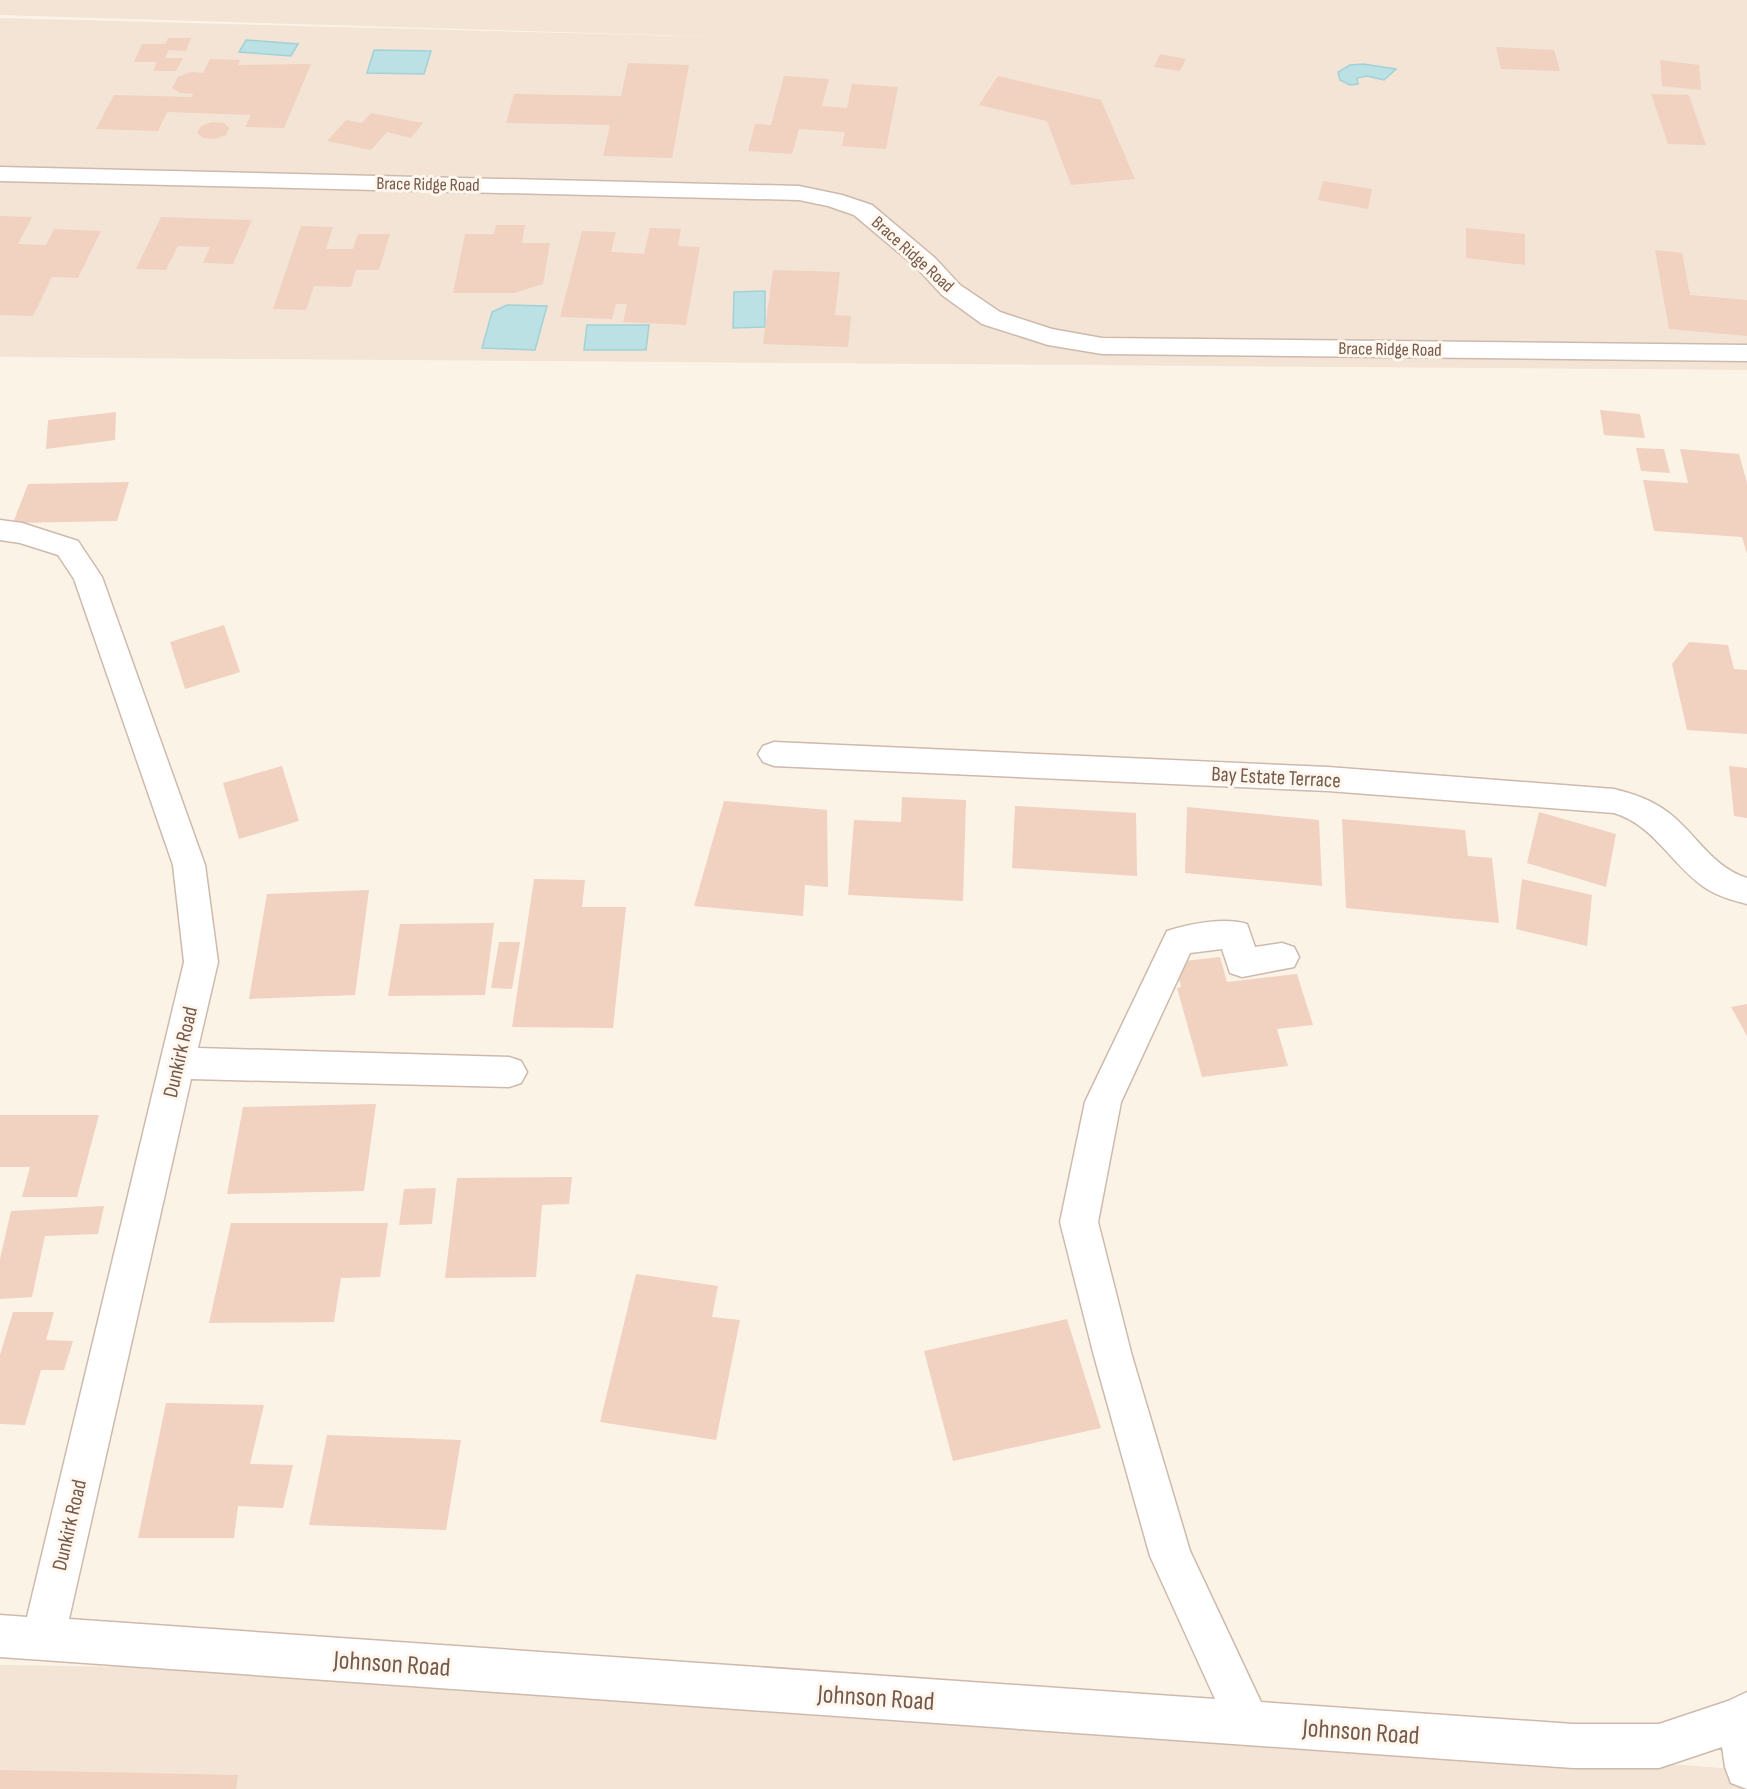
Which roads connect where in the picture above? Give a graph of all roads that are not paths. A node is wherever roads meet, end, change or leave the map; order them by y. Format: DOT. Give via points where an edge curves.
graph roads {
  1 [pos="0,174"];
  2 [pos="1747,353"];
  3 [pos="0,530"];
  4 [pos="774,754"];
  5 [pos="1747,891"];
  6 [pos="1282,957"];
  7 [pos="177,1063"];
  8 [pos="509,1072"];
  9 [pos="0,1636"];
  10 [pos="43,1638"];
  11 [pos="1744,1717"];
  12 [pos="1248,1723"];
  13 [pos="1747,1767"];
  1 -- 2 [label="street, Brace Ridge Road" via="800,193 863,210 926,263 951,290 991,318 1048,337 1102,346"];
  3 -- 7 [label="street, Dunkirk Road" via="22,532 68,548 88,577 189,865 201,962"];
  4 -- 5 [label="street, Bay Estate Terrace" via="1328,779 1614,801 1645,813 1700,867 1731,889"];
  6 -- 12 [label="street" via="1242,963 1235,934 1179,941 1103,1102 1079,1222 1171,1556"];
  7 -- 8 [label="street"];
  7 -- 10 [label="street, Dunkirk Road"];
  9 -- 10 [label="street, Johnson Road"];
  10 -- 12 [label="street, Johnson Road"];
  11 -- 12 [label="street, Johnson Road" via="1659,1746 1573,1746"];
  11 -- 13 [label="street"];
}
